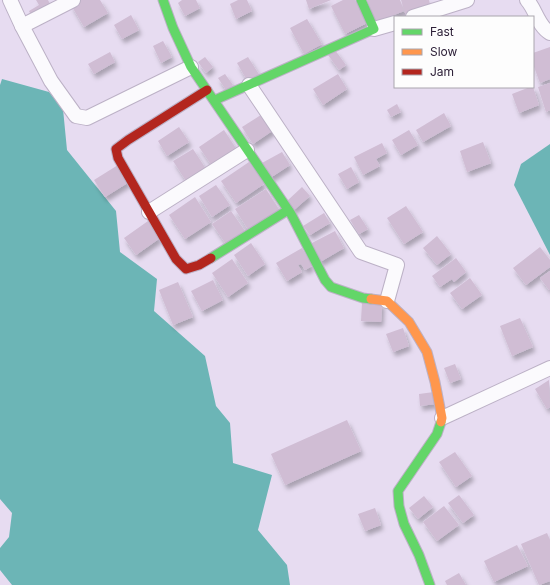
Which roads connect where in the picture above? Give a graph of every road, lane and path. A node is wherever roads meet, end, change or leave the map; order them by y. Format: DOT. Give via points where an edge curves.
graph roads {
  1 [pos="10,0"];
  2 [pos="73,0"];
  3 [pos="163,0"];
  4 [pos="361,0"];
  5 [pos="467,0"];
  6 [pos="527,0"];
  7 [pos="416,16"];
  8 [pos="394,23"];
  9 [pos="22,26"];
  10 [pos="374,29"];
  11 [pos="550,33"];
  12 [pos="191,67"];
  13 [pos="249,85"];
  14 [pos="207,90"];
  15 [pos="215,100"];
  16 [pos="247,150"];
  17 [pos="288,210"];
  18 [pos="149,212"];
  19 [pos="387,302"];
  20 [pos="550,368"];
  21 [pos="442,418"];
  22 [pos="430,585"];
  1 -- 9 [label="street"];
  2 -- 9 [label="street"];
  3 -- 12 [label="street" via="172,28"];
  4 -- 10 [label="street"];
  5 -- 7 [label="street"];
  6 -- 11 [label="street" via="542,26"];
  8 -- 10 [label="street"];
  9 -- 12 [label="street" via="51,81 76,116 87,118"];
  10 -- 13 [label="street"];
  12 -- 14 [label="street"];
  13 -- 15 [label="street"];
  13 -- 19 [label="street" via="361,252 397,265"];
  14 -- 15 [label="street"];
  14 -- 18 [label="street" via="116,149 118,158"];
  15 -- 16 [label="street"];
  16 -- 17 [label="street"];
  16 -- 18 [label="street"];
  17 -- 18 [label="street" via="199,264 186,269 176,259"];
  17 -- 19 [label="street" via="331,288 362,298"];
  19 -- 21 [label="street" via="408,322 427,352"];
  20 -- 21 [label="street"];
  21 -- 22 [label="street" via="437,434 398,491 404,524"];
}
